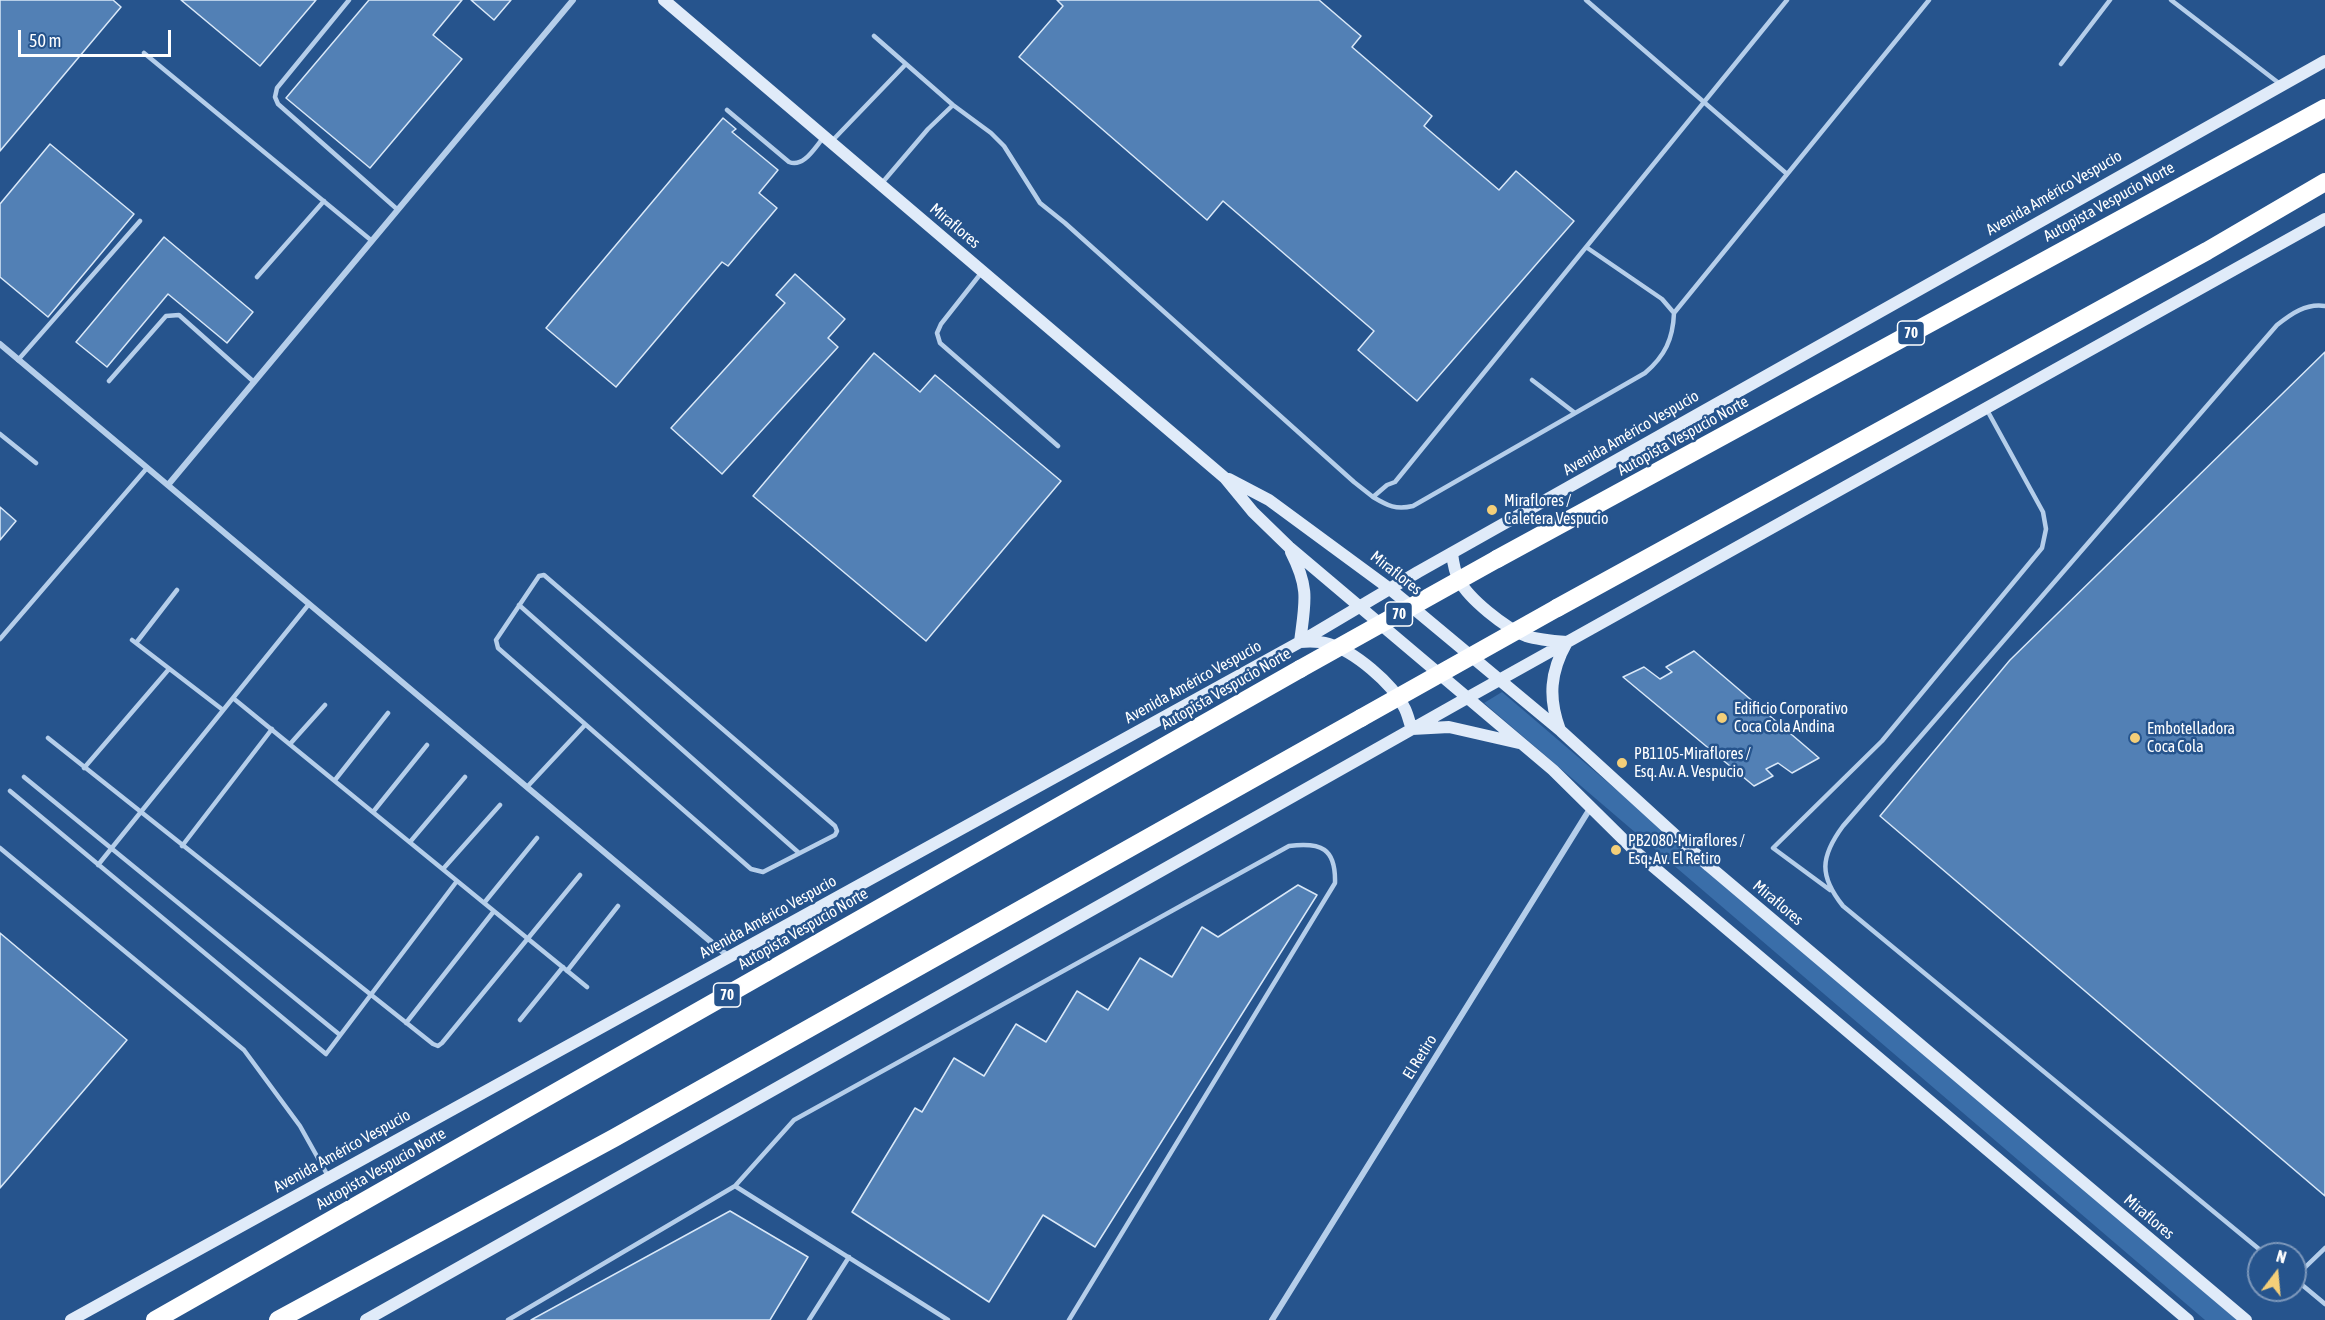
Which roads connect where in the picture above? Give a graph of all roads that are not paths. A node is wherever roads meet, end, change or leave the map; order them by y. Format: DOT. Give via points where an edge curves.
graph roads {
  1 [pos="349,0"];
  2 [pos="573,0"];
  3 [pos="664,0"];
  4 [pos="1586,0"];
  5 [pos="1787,0"];
  6 [pos="1929,0"];
  7 [pos="2110,0"];
  8 [pos="2171,0"];
  9 [pos="874,36"];
  10 [pos="144,52"];
  11 [pos="2325,61"];
  12 [pos="906,64"];
  13 [pos="2061,64"];
  14 [pos="2280,84"];
  15 [pos="1704,103"];
  16 [pos="953,105"];
  17 [pos="2325,108"];
  18 [pos="727,110"];
  19 [pos="828,139"];
  20 [pos="1787,174"];
  21 [pos="2325,182"];
  22 [pos="881,185"];
  23 [pos="324,201"];
  24 [pos="398,210"];
  25 [pos="2325,219"];
  26 [pos="140,221"];
  27 [pos="372,241"];
  28 [pos="1586,247"];
  29 [pos="983,272"];
  30 [pos="256,277"];
  31 [pos="2325,306"];
  32 [pos="1674,313"];
  33 [pos="0,344"];
  34 [pos="18,360"];
  35 [pos="1532,380"];
  36 [pos="109,381"];
  37 [pos="254,382"];
  38 [pos="1987,410"];
  39 [pos="1575,413"];
  40 [pos="0,434"];
  41 [pos="1058,446"];
  42 [pos="36,463"];
  43 [pos="147,468"];
  44 [pos="1225,478"];
  45 [pos="168,485"];
  46 [pos="1373,497"];
  47 [pos="1289,547"];
  48 [pos="1452,553"];
  49 [pos="1390,589"];
  50 [pos="177,590"];
  51 [pos="309,604"];
  52 [pos="519,605"];
  53 [pos="1359,609"];
  54 [pos="0,639"];
  55 [pos="1300,642"];
  56 [pos="1567,642"];
  57 [pos="169,669"];
  58 [pos="1500,679"];
  59 [pos="233,698"];
  60 [pos="1467,698"];
  61 [pos="325,705"];
  62 [pos="223,710"];
  63 [pos="388,713"];
  64 [pos="585,725"];
  65 [pos="272,729"];
  66 [pos="1412,729"];
  67 [pos="1561,731"];
  68 [pos="48,738"];
  69 [pos="290,744"];
  70 [pos="1523,744"];
  71 [pos="427,745"];
  72 [pos="84,768"];
  73 [pos="24,777"];
  74 [pos="465,777"];
  75 [pos="335,780"];
  76 [pos="527,787"];
  77 [pos="10,791"];
  78 [pos="500,805"];
  79 [pos="1591,807"];
  80 [pos="373,812"];
  81 [pos="140,813"];
  82 [pos="537,838"];
  83 [pos="410,842"];
  84 [pos="182,846"];
  85 [pos="0,848"];
  86 [pos="111,849"];
  87 [pos="799,853"];
  88 [pos="98,865"];
  89 [pos="443,869"];
  90 [pos="579,875"];
  91 [pos="457,881"];
  92 [pos="1830,890"];
  93 [pos="484,903"];
  94 [pos="618,906"];
  95 [pos="494,911"];
  96 [pos="528,938"];
  97 [pos="729,957"];
  98 [pos="565,969"];
  99 [pos="587,987"];
  100 [pos="369,995"];
  101 [pos="520,1020"];
  102 [pos="406,1023"];
  103 [pos="340,1035"];
  104 [pos="329,1178"];
  105 [pos="735,1186"];
  106 [pos="2250,1242"];
  107 [pos="2325,1248"];
  108 [pos="849,1257"];
  109 [pos="2307,1266"];
  110 [pos="2307,1288"];
  111 [pos="2325,1304"];
  112 [pos="70,1320"];
  113 [pos="155,1320"];
  114 [pos="278,1320"];
  115 [pos="366,1320"];
  116 [pos="508,1320"];
  117 [pos="809,1320"];
  118 [pos="948,1320"];
  119 [pos="1069,1320"];
  120 [pos="1272,1320"];
  121 [pos="2188,1320"];
  122 [pos="2246,1320"];
  1 -- 24 [label="lane" via="277,88 275,97"];
  2 -- 24 [label="street"];
  3 -- 19 [label="main road, Miraflores"];
  4 -- 15 [label="lane"];
  5 -- 15 [label="lane"];
  6 -- 20 [label="lane"];
  7 -- 13 [label="lane"];
  8 -- 14 [label="lane"];
  9 -- 12 [label="lane"];
  10 -- 23 [label="lane"];
  11 -- 14 [label="main road, Avenida Américo Vespucio"];
  12 -- 16 [label="lane"];
  12 -- 19 [label="lane"];
  14 -- 48 [label="main road, Avenida Américo Vespucio"];
  15 -- 20 [label="lane"];
  15 -- 28 [label="lane"];
  16 -- 22 [label="lane"];
  16 -- 46 [label="lane" via="1004,146 1040,203"];
  17 -- 113 [label="highway, Autopista Vespucio Norte / 70, bridge" via="1300,669"];
  18 -- 19 [label="lane" via="795,165"];
  19 -- 22 [label="main road, Miraflores"];
  20 -- 32 [label="lane"];
  21 -- 114 [label="highway, bridge" via="614,1138"];
  22 -- 29 [label="main road, Miraflores"];
  23 -- 27 [label="lane"];
  23 -- 30 [label="lane"];
  24 -- 27 [label="street"];
  25 -- 38 [label="main road"];
  26 -- 34 [label="lane"];
  27 -- 37 [label="street"];
  28 -- 32 [label="lane" via="1662,299"];
  28 -- 46 [label="lane" via="1395,482 1386,484"];
  29 -- 41 [label="lane" via="940,324 940,343"];
  29 -- 44 [label="main road, Miraflores"];
  31 -- 92 [label="lane" via="2317,304 2295,311 2277,325 1843,826 1827,853 1824,870"];
  32 -- 39 [label="lane" via="1669,346 1656,363"];
  33 -- 34 [label="street"];
  34 -- 43 [label="street"];
  35 -- 39 [label="lane"];
  36 -- 37 [label="lane" via="166,316 172,314 179,315"];
  37 -- 45 [label="street"];
  38 -- 56 [label="main road"];
  38 -- 92 [label="lane" via="2043,512 2046,529 2042,548 1882,741 1773,848"];
  39 -- 46 [label="lane" via="1413,506 1399,509"];
  40 -- 42 [label="lane"];
  43 -- 45 [label="street"];
  43 -- 54 [label="lane"];
  44 -- 47 [label="main road, Miraflores" via="1252,512"];
  44 -- 49 [label="main road, Miraflores" via="1269,500"];
  45 -- 51 [label="street"];
  47 -- 53 [label="main road, Miraflores"];
  47 -- 55 [label="main road" via="1302,574 1306,595"];
  48 -- 49 [label="main road, Avenida Américo Vespucio"];
  48 -- 56 [label="main road" via="1455,571 1465,589 1505,625 1536,639"];
  49 -- 53 [label="main road, Avenida Américo Vespucio"];
  49 -- 58 [label="main road, Miraflores"];
  50 -- 57 [label="lane" via="134,642"];
  51 -- 59 [label="lane"];
  51 -- 76 [label="street"];
  52 -- 64 [label="lane" via="496,645"];
  52 -- 87 [label="lane"];
  52 -- 87 [label="lane" via="538,576 549,577 836,826 835,835"];
  53 -- 55 [label="main road, Avenida Américo Vespucio"];
  53 -- 60 [label="main road, Miraflores"];
  55 -- 66 [label="main road" via="1329,644 1352,655 1388,684 1405,709"];
  55 -- 97 [label="main road, Avenida Américo Vespucio"];
  56 -- 58 [label="main road"];
  56 -- 67 [label="main road" via="1558,657 1551,686 1554,714"];
  57 -- 62 [label="lane"];
  57 -- 72 [label="lane"];
  58 -- 60 [label="main road"];
  58 -- 67 [label="main road, Miraflores"];
  59 -- 62 [label="lane"];
  59 -- 65 [label="lane"];
  60 -- 66 [label="main road"];
  60 -- 70 [label="main road, Miraflores"];
  61 -- 69 [label="lane"];
  62 -- 81 [label="lane"];
  63 -- 75 [label="lane"];
  64 -- 76 [label="lane"];
  64 -- 87 [label="lane" via="751,869 763,872"];
  65 -- 69 [label="lane"];
  65 -- 84 [label="lane"];
  66 -- 70 [label="main road" via="1449,727"];
  66 -- 115 [label="main road"];
  67 -- 122 [label="main road, Miraflores" via="1709,866"];
  68 -- 72 [label="lane"];
  69 -- 75 [label="lane"];
  70 -- 79 [label="main road, Miraflores"];
  71 -- 80 [label="lane"];
  72 -- 81 [label="lane"];
  73 -- 86 [label="lane"];
  74 -- 83 [label="lane"];
  75 -- 80 [label="lane"];
  76 -- 97 [label="street"];
  77 -- 88 [label="lane"];
  78 -- 89 [label="lane"];
  79 -- 120 [label="street, El Retiro"];
  79 -- 121 [label="main road, Miraflores" via="1636,852"];
  80 -- 83 [label="lane"];
  81 -- 84 [label="lane"];
  81 -- 86 [label="lane"];
  82 -- 93 [label="lane"];
  83 -- 89 [label="lane"];
  84 -- 100 [label="lane"];
  85 -- 104 [label="lane" via="244,1050 300,1126"];
  86 -- 88 [label="lane"];
  86 -- 103 [label="lane"];
  88 -- 103 [label="lane" via="325,1053"];
  89 -- 91 [label="lane"];
  90 -- 96 [label="lane"];
  91 -- 93 [label="lane"];
  91 -- 100 [label="lane"];
  92 -- 106 [label="lane" via="1843,906"];
  93 -- 95 [label="lane"];
  94 -- 98 [label="lane"];
  95 -- 96 [label="lane"];
  95 -- 102 [label="lane"];
  96 -- 98 [label="lane"];
  96 -- 102 [label="lane" via="438,1046"];
  97 -- 104 [label="main road, Avenida Américo Vespucio"];
  98 -- 99 [label="lane"];
  98 -- 101 [label="lane"];
  100 -- 102 [label="lane"];
  100 -- 103 [label="lane"];
  104 -- 112 [label="main road, Avenida Américo Vespucio"];
  105 -- 108 [label="lane"];
  105 -- 116 [label="lane"];
  105 -- 119 [label="lane" via="794,1120 1290,846 1311,843 1326,851 1335,867 1335,883"];
  107 -- 109 [label="lane"];
  108 -- 117 [label="lane"];
  108 -- 118 [label="lane"];
  110 -- 111 [label="lane"];
}
